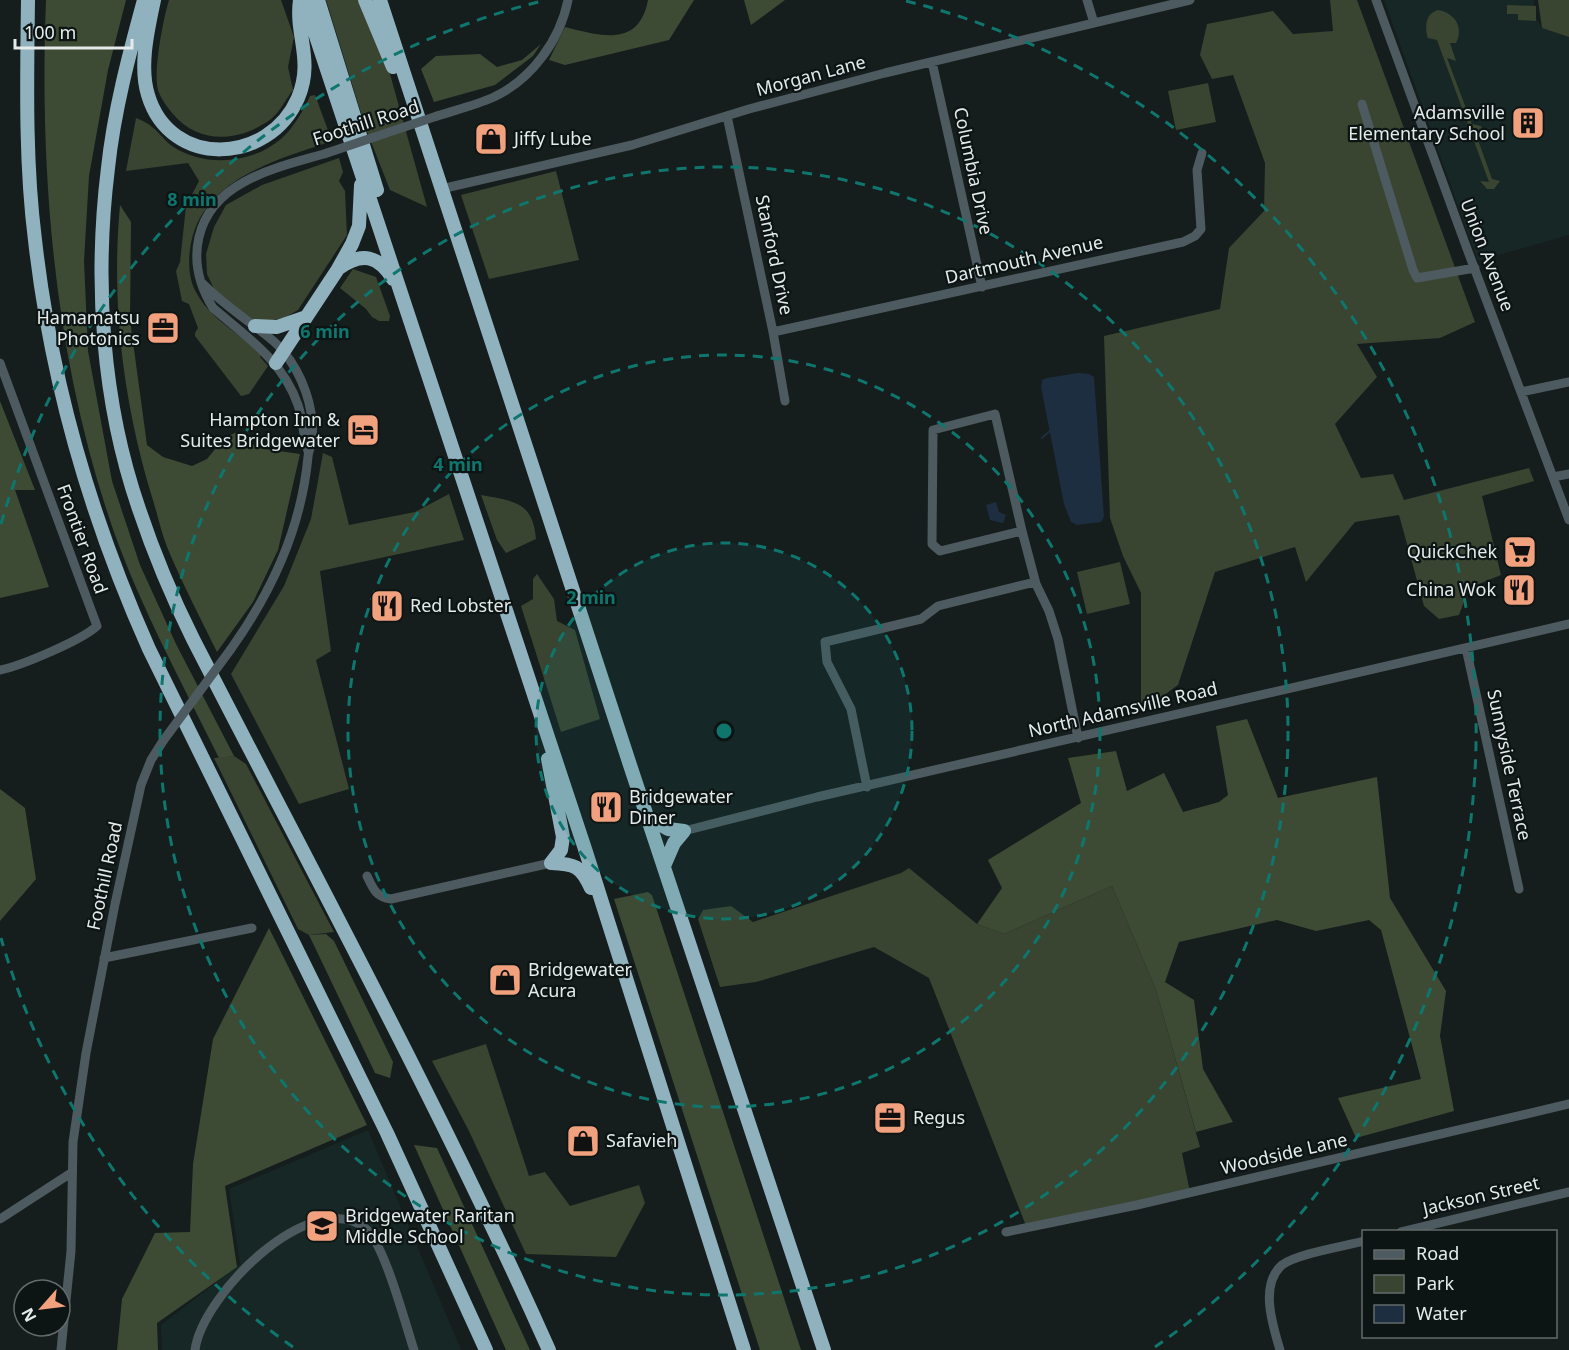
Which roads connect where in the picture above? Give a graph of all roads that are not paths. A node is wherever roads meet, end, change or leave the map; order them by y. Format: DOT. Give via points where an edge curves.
graph roads {
  1 [pos="28,0"];
  2 [pos="144,0"];
  3 [pos="154,0"];
  4 [pos="302,0"];
  5 [pos="318,0"];
  6 [pos="365,0"];
  7 [pos="380,0"];
  8 [pos="568,0"];
  9 [pos="1087,0"];
  10 [pos="1190,0"];
  11 [pos="1376,0"];
  12 [pos="1094,23"];
  13 [pos="932,62"];
  14 [pos="411,97"];
  15 [pos="1362,104"];
  16 [pos="727,116"];
  17 [pos="1202,153"];
  18 [pos="362,175"];
  19 [pos="441,189"];
  20 [pos="385,247"];
  21 [pos="1475,268"];
  22 [pos="338,269"];
  23 [pos="203,284"];
  24 [pos="982,287"];
  25 [pos="400,290"];
  26 [pos="306,317"];
  27 [pos="255,326"];
  28 [pos="773,332"];
  29 [pos="283,351"];
  30 [pos="0,363"];
  31 [pos="276,363"];
  32 [pos="1569,382"];
  33 [pos="1521,392"];
  34 [pos="785,401"];
  35 [pos="308,451"];
  36 [pos="1569,474"];
  37 [pos="1553,477"];
  38 [pos="1569,520"];
  39 [pos="1022,531"];
  40 [pos="1035,582"];
  41 [pos="1569,624"];
  42 [pos="1466,648"];
  43 [pos="0,670"];
  44 [pos="543,721"];
  45 [pos="1078,738"];
  46 [pos="867,787"];
  47 [pos="647,817"];
  48 [pos="684,831"];
  49 [pos="551,863"];
  50 [pos="664,866"];
  51 [pos="367,876"];
  52 [pos="1519,889"];
  53 [pos="609,926"];
  54 [pos="252,928"];
  55 [pos="104,958"];
  56 [pos="1569,1104"];
  57 [pos="71,1173"];
  58 [pos="1569,1192"];
  59 [pos="0,1219"];
  60 [pos="1409,1230"];
  61 [pos="1006,1233"];
  62 [pos="1362,1241"];
  63 [pos="61,1350"];
  64 [pos="195,1350"];
  65 [pos="414,1350"];
  66 [pos="486,1350"];
  67 [pos="549,1350"];
  68 [pos="744,1350"];
  69 [pos="824,1350"];
  70 [pos="1280,1350"];
  1 -- 66 [label="highway" via="28,134 34,239 52,355 92,502 149,650 387,1132"];
  2 -- 67 [label="highway" via="119,102 108,168 103,267 109,376 138,508 186,624 437,1111"];
  3 -- 4 [label="highway" via="145,64 151,102 160,120 173,133 196,146 219,150 245,147 261,140 277,129 294,107 305,68 298,17"];
  4 -- 18 [label="highway"];
  5 -- 20 [label="highway" via="389,231"];
  6 -- 14 [label="highway"];
  7 -- 14 [label="highway"];
  8 -- 23 [label="street, Foothill Road, bridge" via="560,29 538,63 494,97 260,174 225,194 201,227 195,254"];
  9 -- 12 [label="street"];
  10 -- 12 [label="street, Morgan Lane"];
  11 -- 21 [label="street, Union Avenue"];
  12 -- 13 [label="street, Morgan Lane"];
  13 -- 16 [label="street, Morgan Lane"];
  13 -- 24 [label="street, Columbia Drive"];
  14 -- 19 [label="highway"];
  15 -- 21 [label="street" via="1417,278"];
  16 -- 19 [label="street, Morgan Lane" via="632,145"];
  16 -- 28 [label="street, Stanford Drive"];
  17 -- 24 [label="street, Dartmouth Avenue" via="1197,170 1202,223 1195,236 1183,242"];
  18 -- 20 [label="highway"];
  18 -- 22 [label="highway" via="359,226"];
  19 -- 47 [label="highway"];
  20 -- 25 [label="highway"];
  21 -- 33 [label="street, Union Avenue"];
  22 -- 25 [label="highway" via="357,258 370,258 383,266"];
  22 -- 26 [label="highway"];
  23 -- 27 [label="street, Foothill Road"];
  23 -- 31 [label="street, Foothill Road" via="213,308"];
  24 -- 28 [label="street, Dartmouth Avenue"];
  25 -- 44 [label="highway"];
  26 -- 27 [label="highway" via="277,327"];
  26 -- 29 [label="highway"];
  27 -- 29 [label="street, Foothill Road"];
  28 -- 34 [label="street, Stanford Drive"];
  29 -- 31 [label="highway"];
  29 -- 35 [label="street, Foothill Road" via="308,400 312,443"];
  30 -- 43 [label="street, Frontier Road" via="97,626 79,638"];
  31 -- 35 [label="street, Foothill Road" via="295,400"];
  32 -- 33 [label="street"];
  33 -- 37 [label="street, Union Avenue"];
  35 -- 55 [label="street, Foothill Road, bridge" via="305,484 286,551 262,602 151,759 141,785"];
  36 -- 37 [label="street"];
  37 -- 38 [label="street, Union Avenue"];
  39 -- 39 [label="street" via="995,414 933,430 932,544 940,550"];
  39 -- 40 [label="street"];
  40 -- 45 [label="street" via="1058,639"];
  40 -- 46 [label="street" via="938,606 921,619 825,642 827,662 851,709"];
  41 -- 42 [label="street, North Adamsville Road"];
  42 -- 45 [label="street, North Adamsville Road"];
  42 -- 52 [label="street, Sunnyside Terrace"];
  44 -- 49 [label="highway" via="562,837 561,850"];
  44 -- 53 [label="highway"];
  45 -- 46 [label="street, North Adamsville Road"];
  46 -- 48 [label="street, North Adamsville Road"];
  47 -- 48 [label="highway" via="668,829"];
  47 -- 50 [label="highway"];
  48 -- 50 [label="highway"];
  49 -- 51 [label="street" via="391,899 375,893"];
  49 -- 53 [label="highway" via="568,864 584,873"];
  50 -- 69 [label="highway"];
  53 -- 68 [label="highway"];
  54 -- 55 [label="street"];
  55 -- 57 [label="street, Foothill Road" via="86,1053"];
  56 -- 61 [label="street, Woodside Lane"];
  57 -- 59 [label="street"];
  57 -- 63 [label="street, Foothill Road" via="71,1251"];
  58 -- 60 [label="street, Jackson Street"];
  62 -- 70 [label="street" via="1306,1255 1278,1269 1269,1297"];
  64 -- 65 [label="street" via="210,1310 243,1269 290,1234 313,1223 336,1219 363,1226 378,1243"];
}
